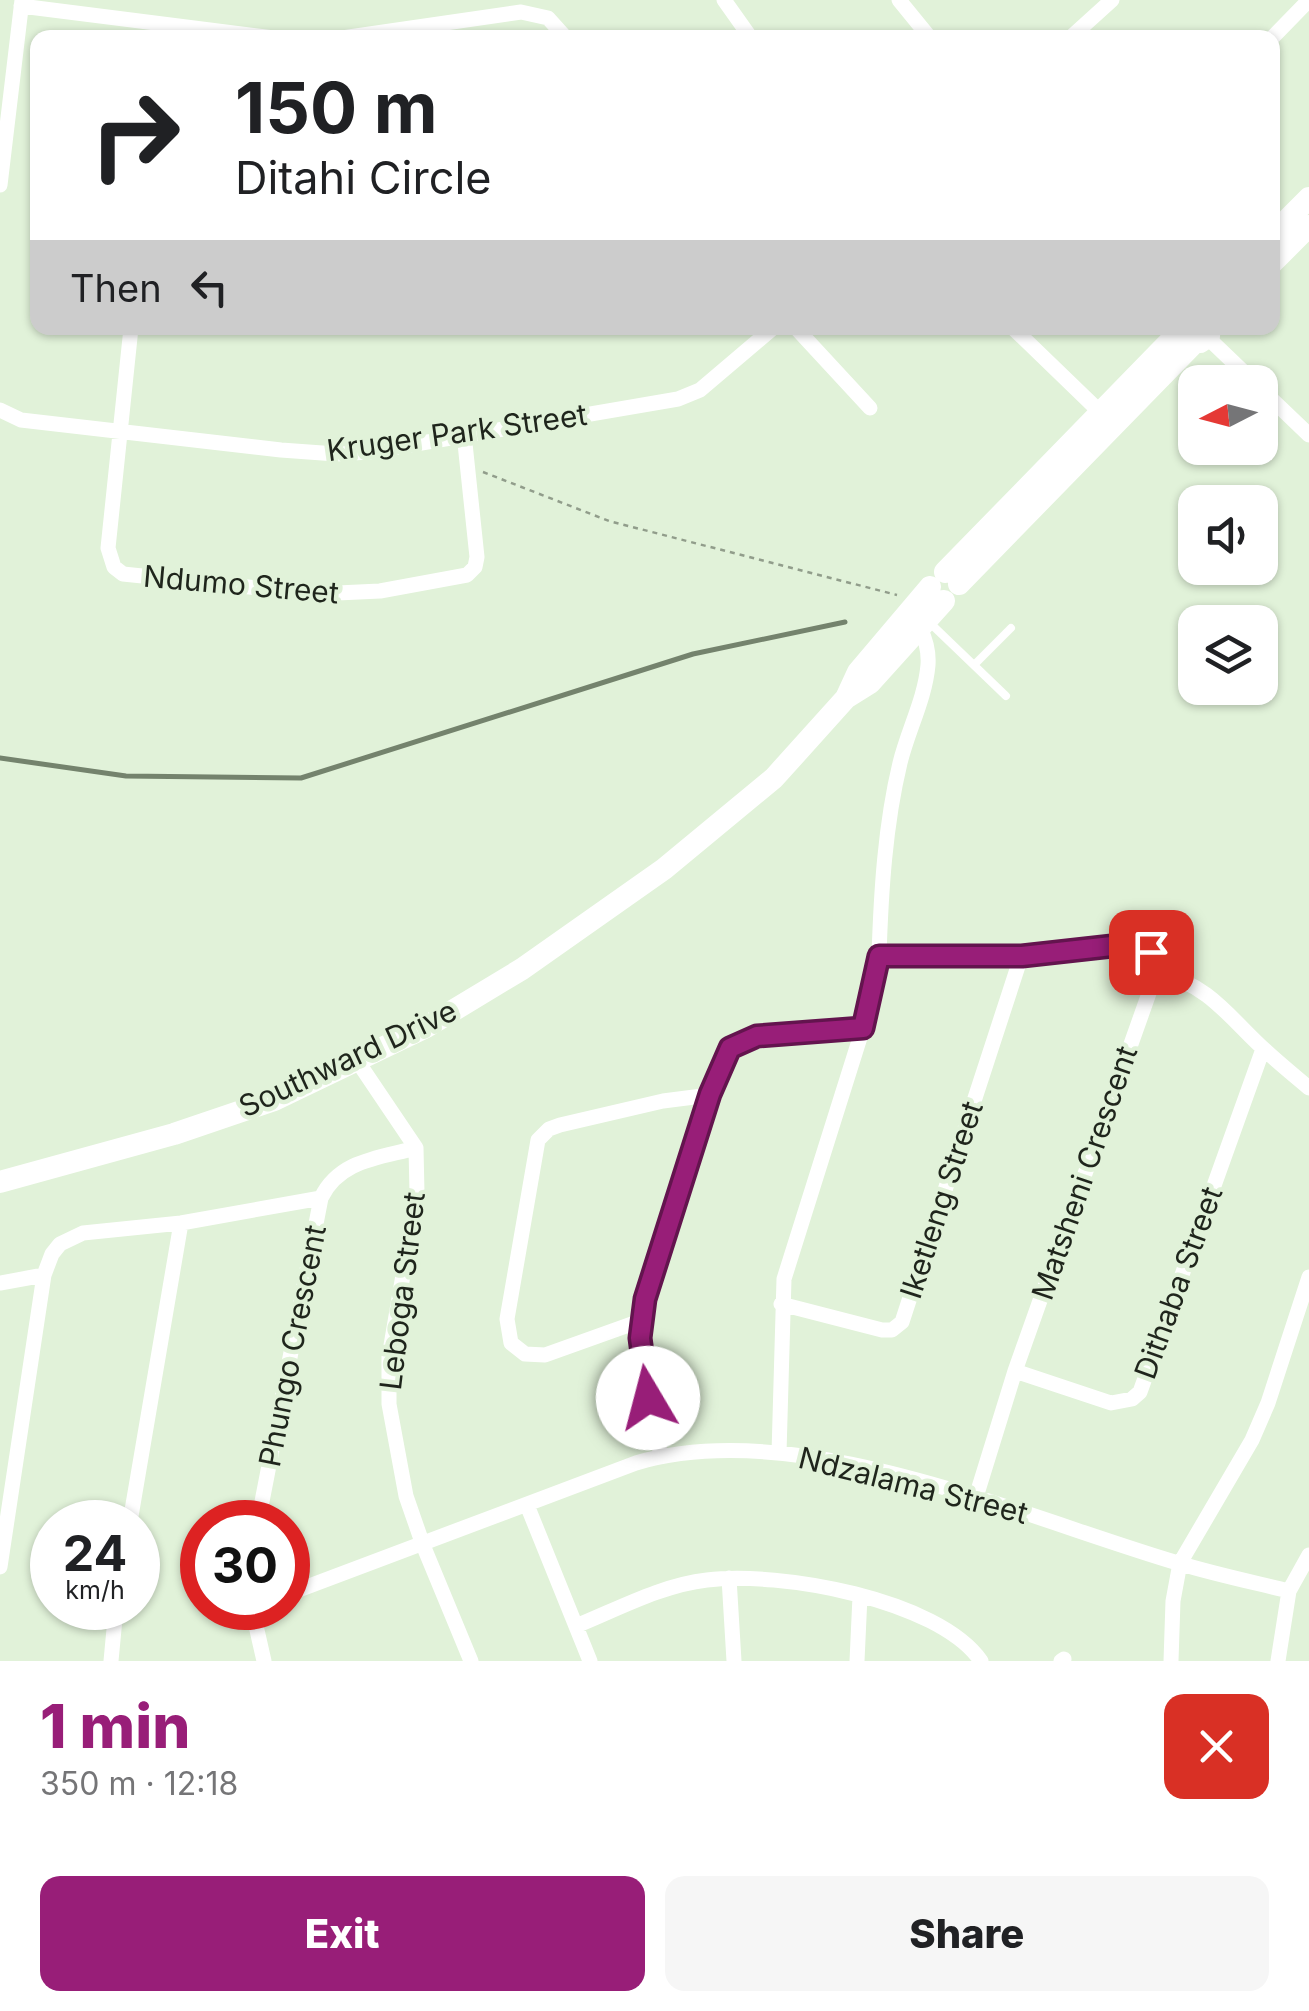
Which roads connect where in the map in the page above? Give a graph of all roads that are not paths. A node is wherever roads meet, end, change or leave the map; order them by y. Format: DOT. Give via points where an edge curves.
graph roads {
  1 [pos="724,0"];
  2 [pos="898,0"];
  3 [pos="1112,0"];
  4 [pos="1309,0"];
  5 [pos="21,3"];
  6 [pos="167,30"];
  7 [pos="397,30"];
  8 [pos="559,30"];
  9 [pos="745,30"];
  10 [pos="923,30"];
  11 [pos="1079,30"];
  12 [pos="1280,30"];
  13 [pos="0,185"];
  14 [pos="1309,198"];
  15 [pos="1280,228"];
  16 [pos="1307,233"];
  17 [pos="1280,256"];
  18 [pos="129,335"];
  19 [pos="765,335"];
  20 [pos="802,335"];
  21 [pos="1020,335"];
  22 [pos="1193,335"];
  23 [pos="1193,335"];
  24 [pos="1197,335"];
  25 [pos="1234,365"];
  26 [pos="1278,405"];
  27 [pos="870,408"];
  28 [pos="0,410"];
  29 [pos="1100,412"];
  30 [pos="118,432"];
  31 [pos="464,434"];
  32 [pos="1309,435"];
  33 [pos="935,599"];
  34 [pos="1011,628"];
  35 [pos="974,665"];
  36 [pos="1006,696"];
  37 [pos="879,956"];
  38 [pos="1022,956"];
  39 [pos="1164,976"];
  40 [pos="863,1028"];
  41 [pos="1262,1048"];
  42 [pos="358,1062"];
  43 [pos="1309,1088"];
  44 [pos="710,1094"];
  45 [pos="416,1148"];
  46 [pos="0,1182"];
  47 [pos="321,1198"];
  48 [pos="182,1223"];
  49 [pos="44,1275"];
  50 [pos="1309,1277"];
  51 [pos="0,1283"];
  52 [pos="781,1304"];
  53 [pos="640,1321"];
  54 [pos="1016,1370"];
  55 [pos="779,1453"];
  56 [pos="661,1456"];
  57 [pos="976,1497"];
  58 [pos="134,1500"];
  59 [pos="262,1500"];
  60 [pos="528,1506"];
  61 [pos="423,1544"];
  62 [pos="1309,1555"];
  63 [pos="1180,1564"];
  64 [pos="0,1568"];
  65 [pos="729,1578"];
  66 [pos="310,1586"];
  67 [pos="1289,1591"];
  68 [pos="860,1596"];
  69 [pos="576,1626"];
  70 [pos="114,1630"];
  71 [pos="257,1630"];
  72 [pos="110,1661"];
  73 [pos="264,1661"];
  74 [pos="471,1661"];
  75 [pos="590,1661"];
  76 [pos="734,1661"];
  77 [pos="856,1661"];
  78 [pos="980,1661"];
  79 [pos="1171,1661"];
  80 [pos="1278,1661"];
  1 -- 9 [label="street"];
  2 -- 10 [label="street"];
  3 -- 11 [label="street"];
  4 -- 12 [label="street"];
  5 -- 6 [label="street"];
  5 -- 13 [label="street"];
  7 -- 8 [label="street" via="521,12 548,18"];
  14 -- 15 [label="main road"];
  16 -- 17 [label="main road"];
  18 -- 30 [label="street, Ndumo Street"];
  19 -- 31 [label="street, Kruger Park Street" via="700,390 678,399"];
  20 -- 27 [label="street"];
  21 -- 29 [label="street"];
  22 -- 29 [label="main road"];
  23 -- 33 [label="main road"];
  24 -- 25 [label="street"];
  26 -- 32 [label="street"];
  28 -- 30 [label="street, Kruger Park Street" via="21,420"];
  29 -- 33 [label="main road"];
  30 -- 31 [label="street, Kruger Park Street" via="336,454"];
  30 -- 31 [label="street, Ndumo Street" via="108,548 114,567 132,577 316,594 457,578 475,567"];
  33 -- 35 [label="lane"];
  33 -- 37 [label="street" via="928,667 894,798"];
  33 -- 42 [label="main road, Southward Drive" via="858,672 846,698 774,778 664,869 522,969"];
  34 -- 35 [label="lane"];
  35 -- 36 [label="lane"];
  37 -- 38 [label="street"];
  37 -- 40 [label="street"];
  38 -- 39 [label="street" via="1133,945 1151,952"];
  38 -- 52 [label="street, Iketleng Street" via="902,1322 882,1330"];
  39 -- 41 [label="street" via="1190,985"];
  39 -- 54 [label="street, Matsheni Crescent" via="1150,988"];
  40 -- 44 [label="street" via="737,1042 723,1057"];
  40 -- 52 [label="street"];
  41 -- 43 [label="street"];
  41 -- 54 [label="street, Dithaba Street" via="1140,1392 1111,1403"];
  42 -- 45 [label="street"];
  42 -- 46 [label="main road, Southward Drive" via="227,1117"];
  44 -- 53 [label="street"];
  44 -- 53 [label="street" via="560,1125 538,1140 507,1319 511,1343 544,1356"];
  45 -- 47 [label="street, Phungo Crescent" via="337,1174"];
  45 -- 61 [label="street, Leboga Street" via="389,1404"];
  47 -- 48 [label="street"];
  47 -- 59 [label="street, Phungo Crescent"];
  48 -- 49 [label="street" via="70,1238 52,1254"];
  48 -- 58 [label="street"];
  49 -- 51 [label="street"];
  49 -- 64 [label="street"];
  50 -- 63 [label="street" via="1252,1440"];
  52 -- 55 [label="street"];
  53 -- 56 [label="street" via="642,1368"];
  54 -- 57 [label="street, Matsheni Crescent"];
  55 -- 56 [label="street, Ndzalama Street"];
  55 -- 57 [label="street, Ndzalama Street"];
  56 -- 60 [label="street, Ndzalama Street"];
  57 -- 63 [label="street, Ndzalama Street"];
  60 -- 61 [label="street, Ndzalama Street"];
  60 -- 69 [label="street"];
  61 -- 66 [label="street"];
  61 -- 74 [label="street, Leboga Street"];
  62 -- 67 [label="street"];
  63 -- 67 [label="street, Ndzalama Street"];
  63 -- 79 [label="street"];
  65 -- 68 [label="street"];
  65 -- 69 [label="street" via="676,1586"];
  65 -- 76 [label="street"];
  67 -- 80 [label="street"];
  68 -- 77 [label="street"];
  68 -- 78 [label="street" via="953,1632"];
  69 -- 75 [label="street"];
  70 -- 72 [label="street"];
  71 -- 73 [label="street"];
}
